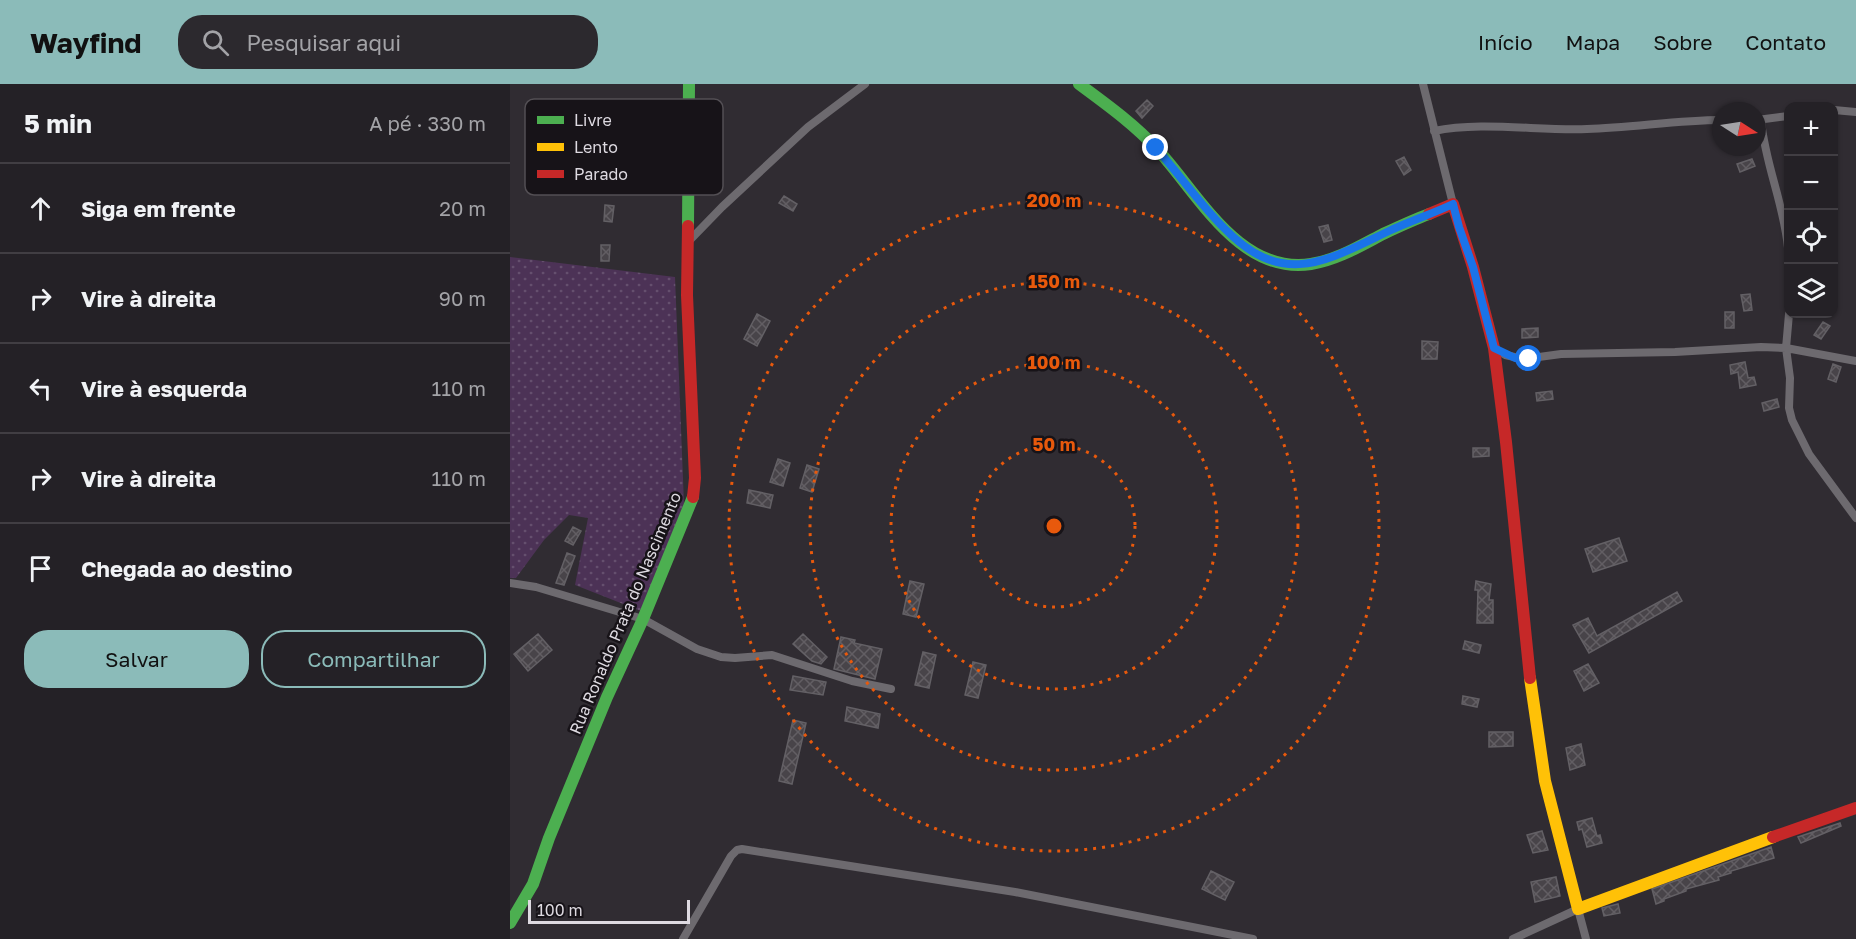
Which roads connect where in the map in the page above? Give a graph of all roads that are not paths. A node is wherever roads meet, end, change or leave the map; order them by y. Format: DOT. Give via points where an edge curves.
graph roads {
  1 [pos="689,84"];
  2 [pos="865,84"];
  3 [pos="1079,84"];
  4 [pos="1422,84"];
  5 [pos="689,99"];
  6 [pos="1838,110"];
  7 [pos="1856,112"];
  8 [pos="1784,117"];
  9 [pos="1766,119"];
  10 [pos="1712,120"];
  11 [pos="1434,131"];
  12 [pos="1766,155"];
  13 [pos="688,195"];
  14 [pos="1453,204"];
  15 [pos="1784,224"];
  16 [pos="688,242"];
  17 [pos="1789,318"];
  18 [pos="1494,348"];
  19 [pos="1786,348"];
  20 [pos="1856,361"];
  21 [pos="1856,518"];
  22 [pos="510,583"];
  23 [pos="644,619"];
  24 [pos="891,689"];
  25 [pos="1856,808"];
  26 [pos="1578,909"];
  27 [pos="510,923"];
  28 [pos="683,939"];
  29 [pos="1253,939"];
  30 [pos="1514,939"];
  31 [pos="1586,939"];
  1 -- 5 [label="street, Rua Ronaldo Prata do Nascimento"];
  2 -- 16 [label="street" via="808,127"];
  3 -- 14 [label="street" via="1156,148 1225,229 1257,254 1283,264 1299,266 1332,258"];
  4 -- 11 [label="street"];
  6 -- 7 [label="street"];
  8 -- 9 [label="street"];
  10 -- 11 [label="street" via="1586,129 1467,127"];
  11 -- 14 [label="street"];
  12 -- 15 [label="street"];
  13 -- 16 [label="street, Rua Ronaldo Prata do Nascimento"];
  14 -- 18 [label="street"];
  16 -- 23 [label="street, Rua Ronaldo Prata do Nascimento" via="695,489"];
  17 -- 19 [label="street"];
  18 -- 19 [label="street" via="1524,359 1601,352"];
  18 -- 26 [label="street" via="1531,689 1545,781"];
  19 -- 20 [label="street"];
  19 -- 21 [label="street" via="1792,420 1809,454"];
  22 -- 23 [label="street"];
  23 -- 24 [label="street" via="697,649 721,657 782,657 852,681"];
  23 -- 27 [label="street, Rua Ronaldo Prata do Nascimento" via="603,706 533,884"];
  25 -- 26 [label="street"];
  26 -- 30 [label="street"];
  26 -- 31 [label="street"];
  28 -- 29 [label="street" via="731,856 742,849 1015,892"];
}
